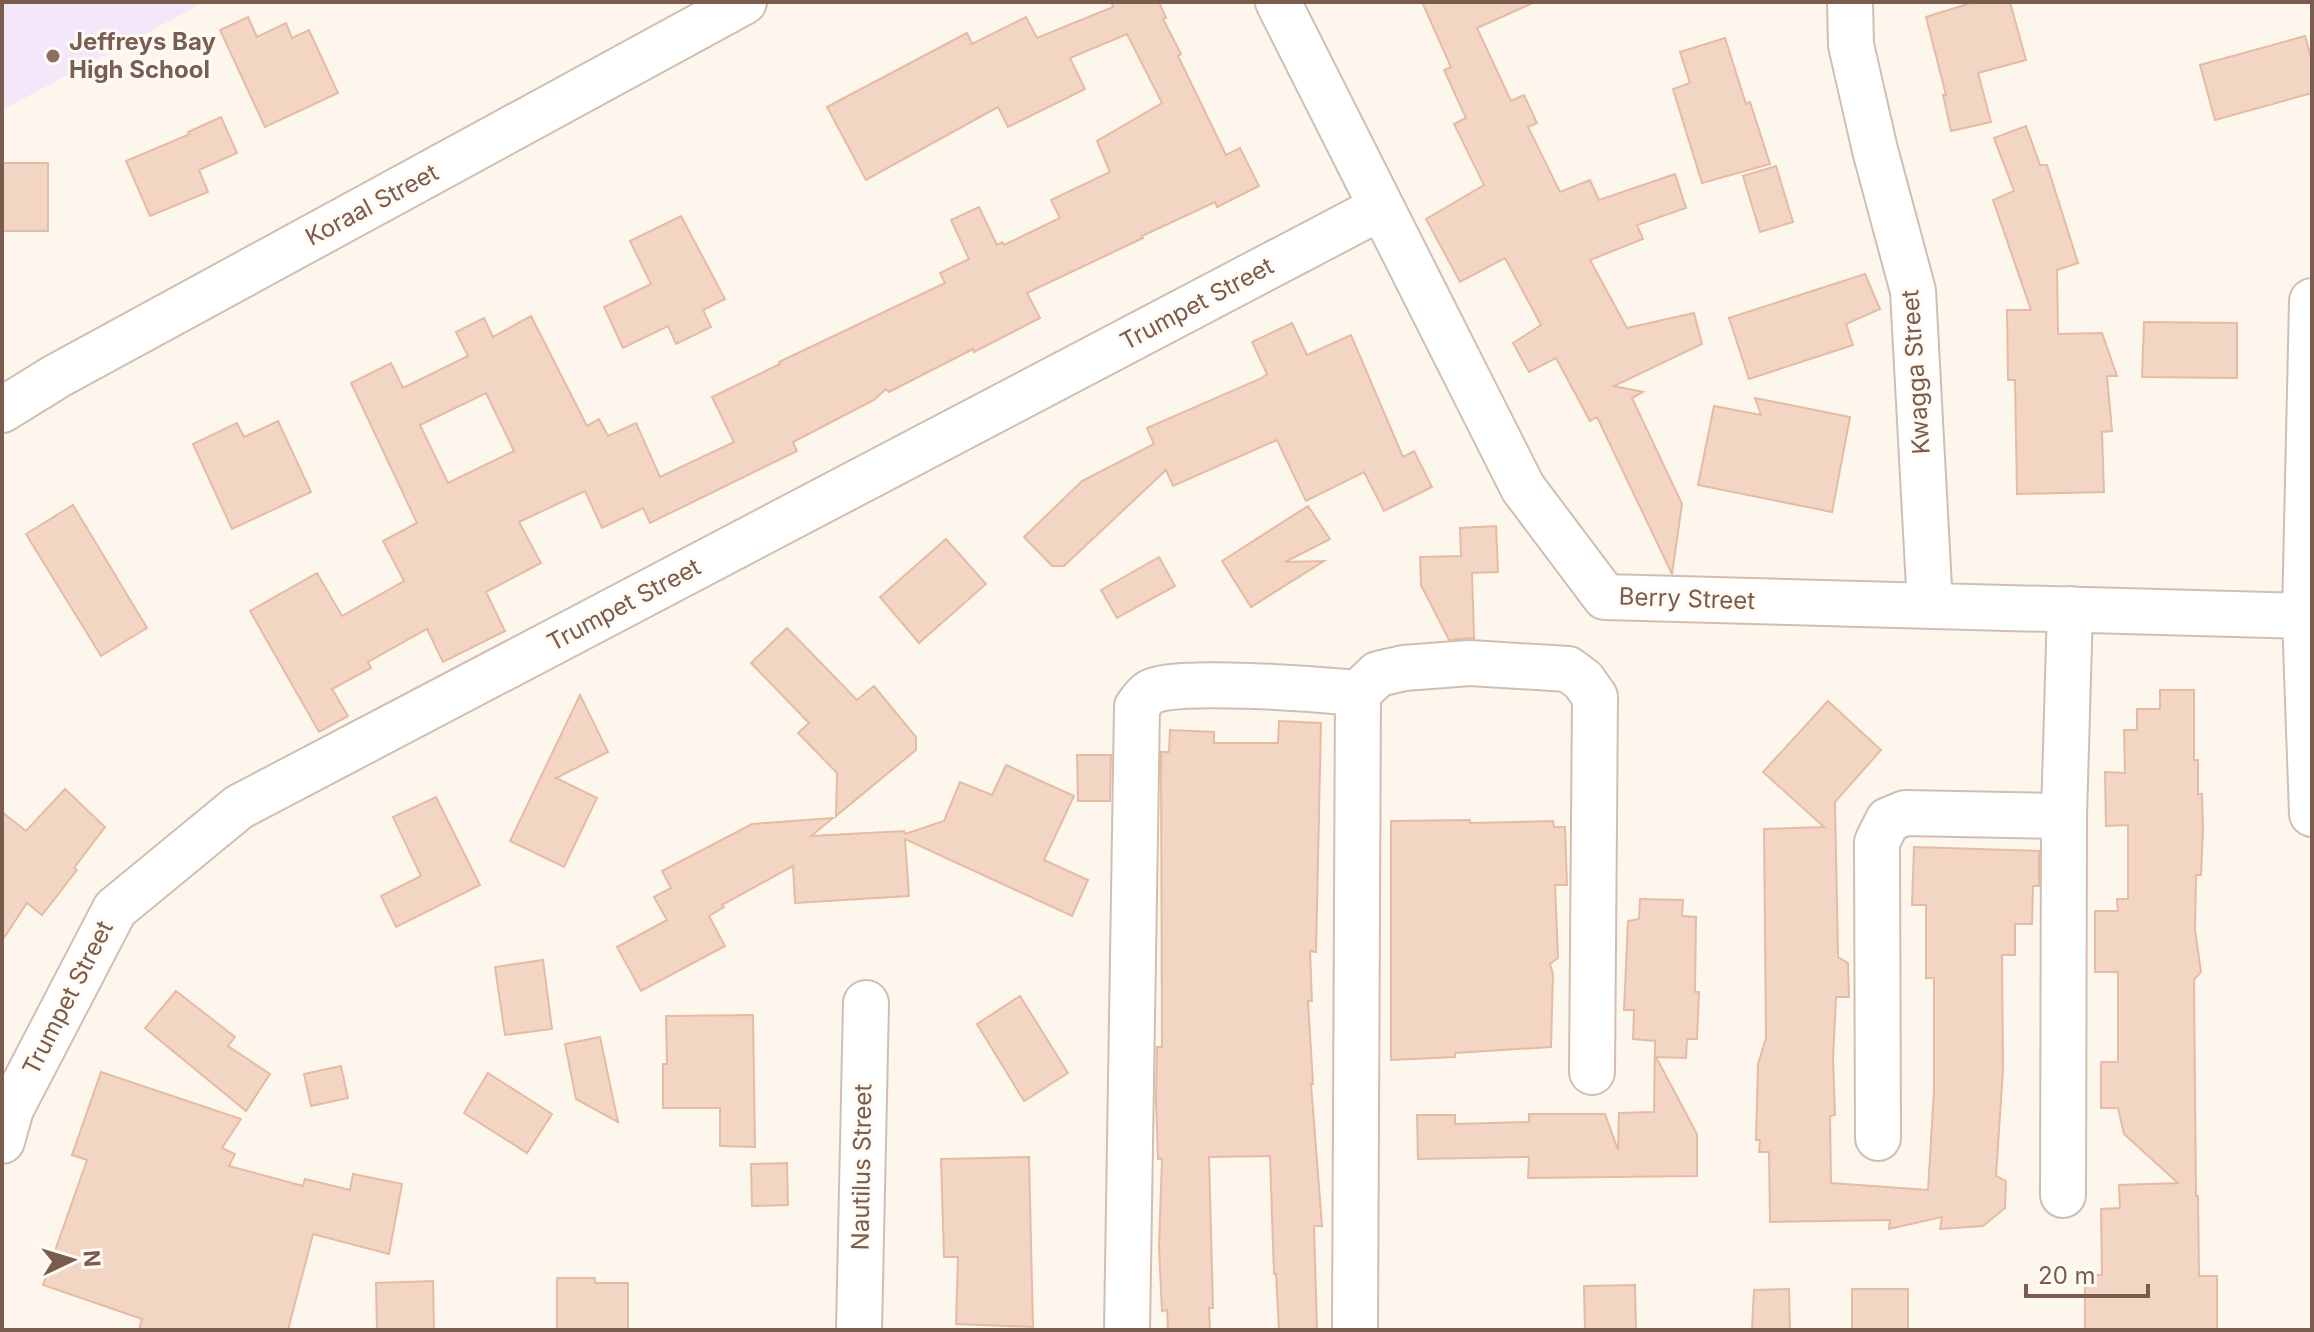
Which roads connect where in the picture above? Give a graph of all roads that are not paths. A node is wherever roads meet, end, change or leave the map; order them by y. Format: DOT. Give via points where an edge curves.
graph roads {
  1 [pos="744,2"];
  2 [pos="1278,2"];
  3 [pos="1850,2"];
  4 [pos="1380,208"];
  5 [pos="2312,301"];
  6 [pos="2,410"];
  7 [pos="1930,606"];
  8 [pos="2070,609"];
  9 [pos="2305,616"];
  10 [pos="1358,693"];
  11 [pos="2312,814"];
  12 [pos="2064,816"];
  13 [pos="866,1003"];
  14 [pos="1592,1072"];
  15 [pos="1878,1138"];
  16 [pos="2,1141"];
  17 [pos="2063,1195"];
  18 [pos="859,1330"];
  19 [pos="1127,1330"];
  20 [pos="1355,1330"];
  1 -- 6 [label="street, Koraal Street" via="70,368"];
  2 -- 4 [label="street, Berry Street"];
  3 -- 7 [label="street, Kwagga Street" via="1851,45 1913,291"];
  4 -- 7 [label="street, Berry Street" via="1523,488 1605,597"];
  4 -- 16 [label="street, Trumpet Street" via="239,807 115,909 11,1109"];
  5 -- 9 [label="street"];
  7 -- 8 [label="street, Berry Street"];
  8 -- 9 [label="street, Berry Street"];
  8 -- 12 [label="street"];
  9 -- 11 [label="street"];
  10 -- 14 [label="street" via="1378,674 1470,663 1568,669 1595,697"];
  10 -- 19 [label="street" via="1171,686 1149,692 1137,707"];
  10 -- 20 [label="street"];
  12 -- 15 [label="street" via="1905,813 1888,820 1877,842"];
  12 -- 17 [label="street"];
  13 -- 18 [label="street, Nautilus Street"];
}
